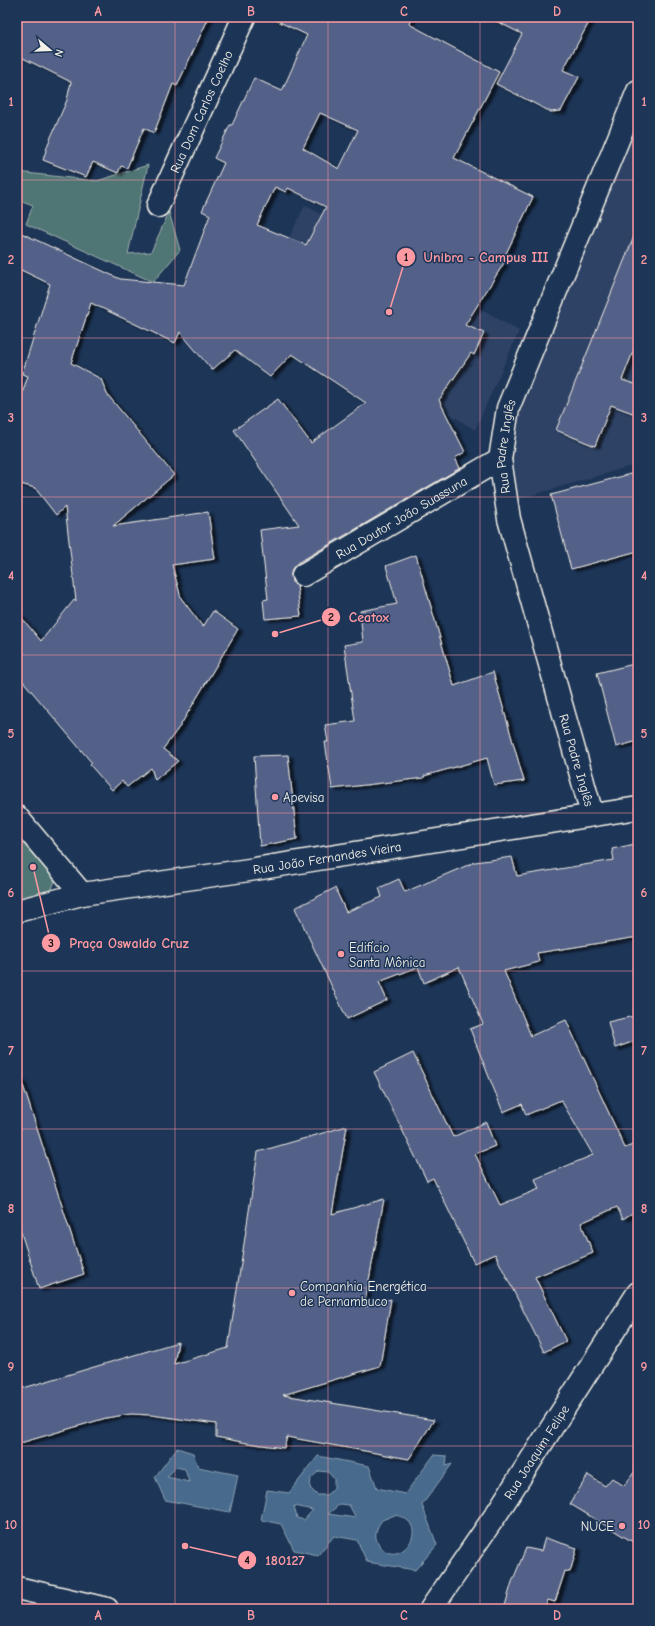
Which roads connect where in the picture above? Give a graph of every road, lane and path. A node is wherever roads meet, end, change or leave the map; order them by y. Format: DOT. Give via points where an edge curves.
graph roads {
  1 [pos="244,17"];
  2 [pos="638,91"];
  3 [pos="158,206"];
  4 [pos="500,459"];
  5 [pos="302,575"];
  6 [pos="638,808"];
  7 [pos="592,814"];
  8 [pos="17,817"];
  9 [pos="82,894"];
  10 [pos="17,911"];
  11 [pos="638,1294"];
  12 [pos="17,1588"];
  13 [pos="107,1609"];
  14 [pos="431,1609"];
  1 -- 3 [label="street, Rua Dom Carlos Coelho"];
  2 -- 4 [label="street, Rua Padre Inglês" via="508,408"];
  4 -- 5 [label="street, Rua Doutor João Suassuna"];
  4 -- 7 [label="street, Rua Padre Inglês" via="509,519"];
  6 -- 7 [label="street, Rua João Fernandes Vieira"];
  7 -- 9 [label="street, Rua João Fernandes Vieira" via="249,870"];
  8 -- 9 [label="street"];
  9 -- 10 [label="street, Rua João Fernandes Vieira"];
  11 -- 14 [label="street, Rua Joaquim Felipe" via="497,1513"];
  12 -- 13 [label="street"];
}
